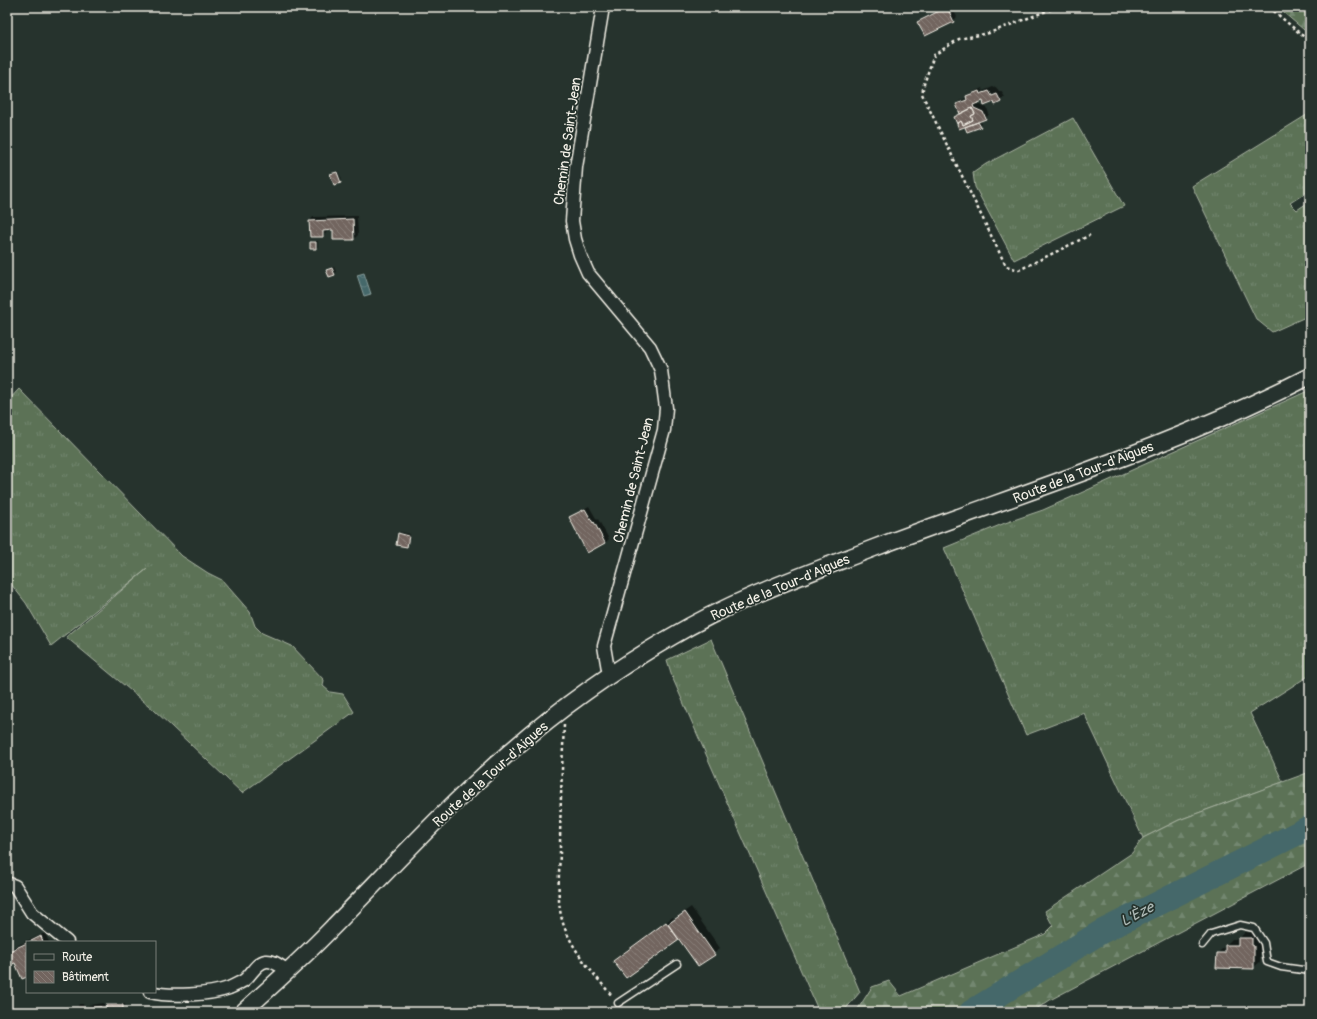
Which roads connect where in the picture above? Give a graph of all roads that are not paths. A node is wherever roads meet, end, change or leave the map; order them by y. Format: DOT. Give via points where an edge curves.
graph roads {
  1 [pos="602,7"];
  2 [pos="1310,376"];
  3 [pos="609,675"];
  4 [pos="7,883"];
  5 [pos="66,941"];
  6 [pos="1202,945"];
  7 [pos="677,964"];
  8 [pos="288,971"];
  9 [pos="1310,971"];
  10 [pos="154,993"];
  11 [pos="618,1003"];
  12 [pos="243,1012"];
  1 -- 3 [label="street, Chemin de Saint-Jean" via="576,167 572,221 575,239 588,273 650,347 661,370 666,408 664,430 604,646"];
  2 -- 3 [label="main road, Route de la Tour-d'Aigues" via="1199,428 758,593 672,636"];
  3 -- 8 [label="main road, Route de la Tour-d'Aigues" via="510,751 449,808"];
  4 -- 5 [label="street" via="15,886 32,913"];
  6 -- 9 [label="lane" via="1211,934 1240,925 1254,928 1264,943 1267,962 1281,967"];
  7 -- 11 [label="lane"];
  8 -- 10 [label="street" via="266,961 259,964 245,980 230,988 202,993"];
  8 -- 12 [label="main road, Route de la Tour-d'Aigues"];
}
